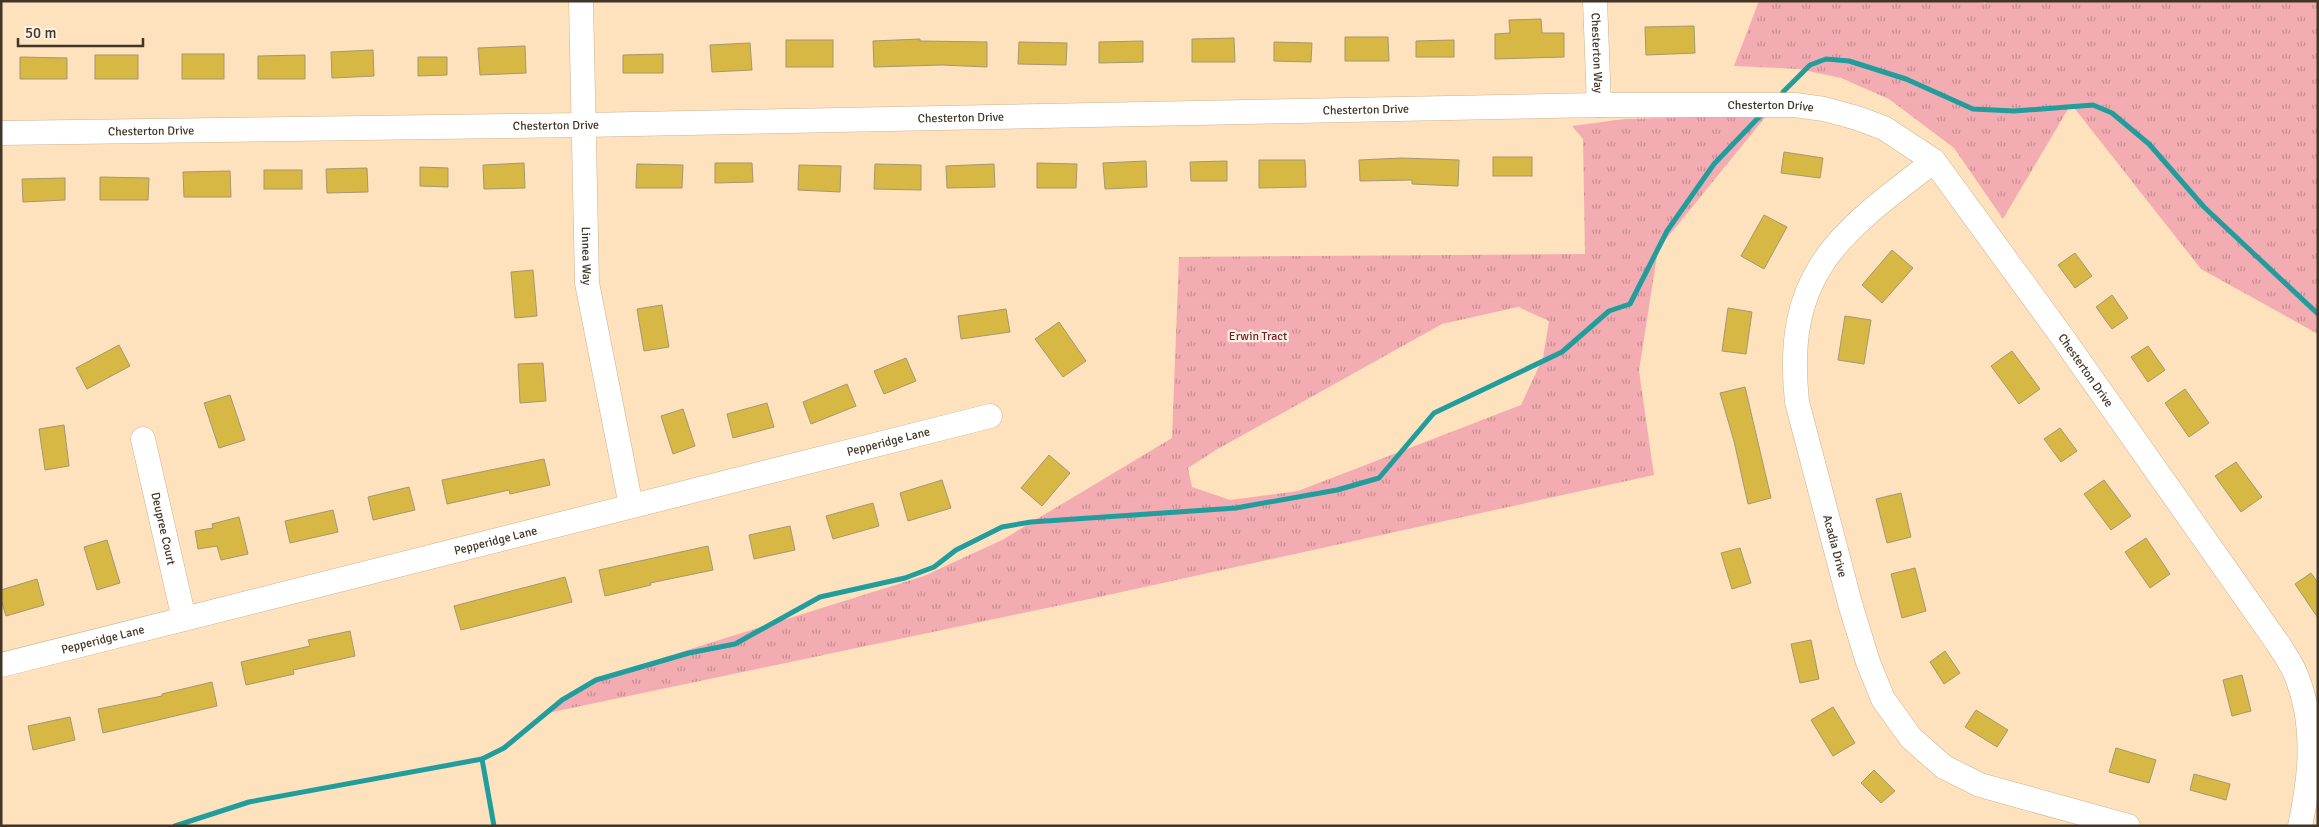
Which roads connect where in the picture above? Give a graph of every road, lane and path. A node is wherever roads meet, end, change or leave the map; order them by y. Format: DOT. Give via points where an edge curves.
graph roads {
  1 [pos="581,1"];
  2 [pos="1595,1"];
  3 [pos="1599,105"];
  4 [pos="584,125"];
  5 [pos="1,133"];
  6 [pos="1934,161"];
  7 [pos="990,416"];
  8 [pos="143,440"];
  9 [pos="631,506"];
  10 [pos="184,619"];
  11 [pos="1,665"];
  12 [pos="2124,825"];
  13 [pos="2300,826"];
  1 -- 4 [label="street, Linnea Way"];
  2 -- 3 [label="street, Chesterton Way"];
  3 -- 4 [label="street, Chesterton Drive"];
  3 -- 6 [label="street, Chesterton Drive" via="1768,104 1824,109 1884,128"];
  4 -- 5 [label="street, Chesterton Drive"];
  4 -- 9 [label="street, Linnea Way" via="587,283"];
  6 -- 12 [label="street, Acadia Drive" via="1866,213 1834,244 1808,290 1797,330 1794,375 1797,402 1851,608 1883,699 1927,754 1944,767 1980,785"];
  6 -- 13 [label="street, Chesterton Drive" via="2258,613 2296,674 2309,728 2310,757"];
  7 -- 9 [label="street, Pepperidge Lane"];
  8 -- 10 [label="street, Deupree Court"];
  9 -- 10 [label="street, Pepperidge Lane"];
  10 -- 11 [label="street, Pepperidge Lane"];
}
